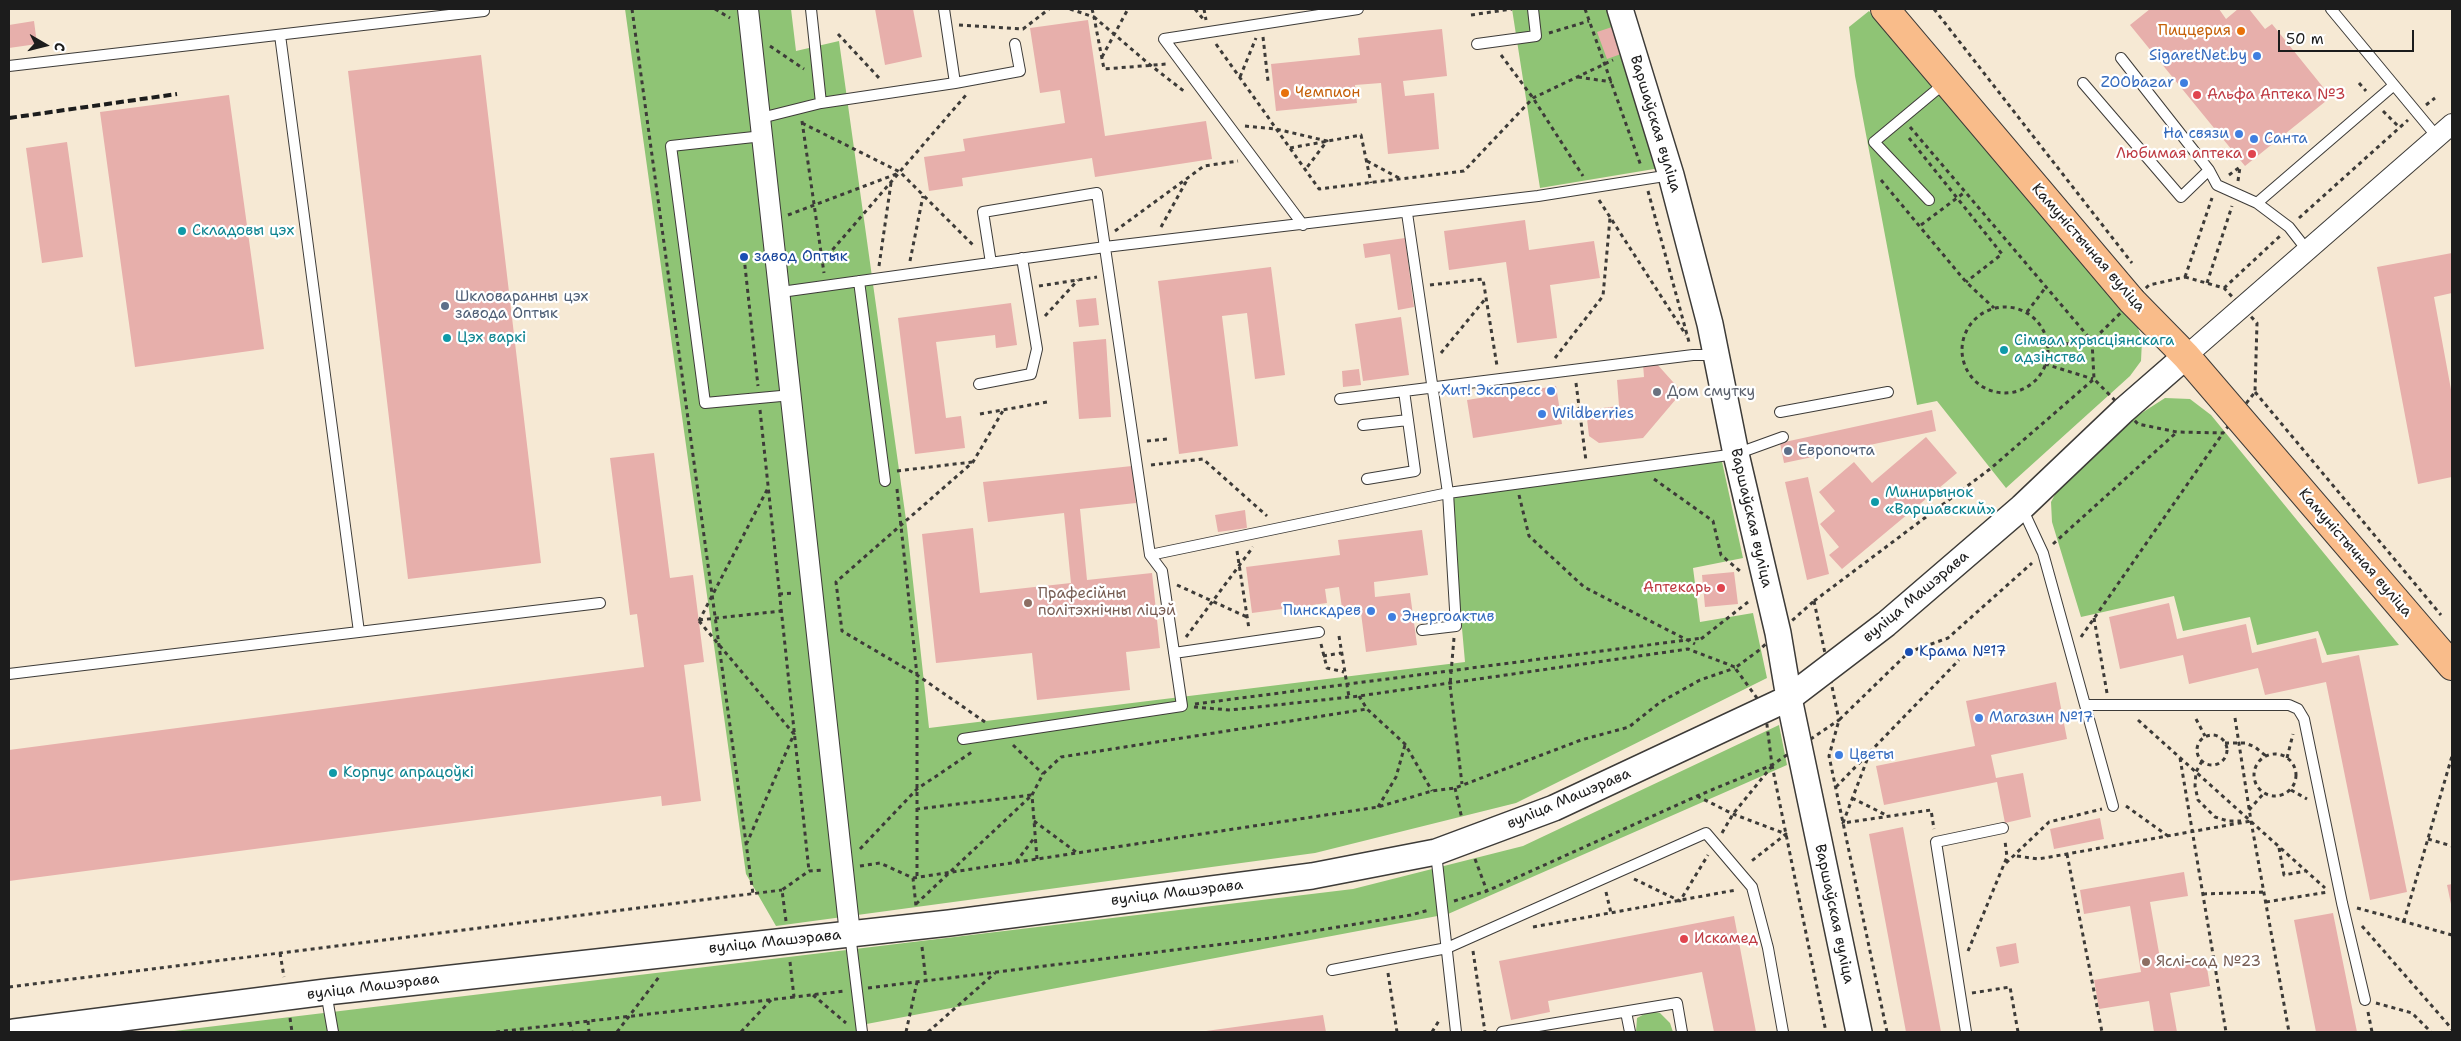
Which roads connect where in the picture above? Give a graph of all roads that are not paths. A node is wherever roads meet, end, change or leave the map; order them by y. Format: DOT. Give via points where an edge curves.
graph roads {
  1 [pos="748,9"];
  2 [pos="811,9"];
  3 [pos="944,9"];
  4 [pos="1358,9"];
  5 [pos="1533,9"];
  6 [pos="1620,9"];
  7 [pos="1885,9"];
  8 [pos="2331,9"];
  9 [pos="484,11"];
  10 [pos="280,35"];
  11 [pos="1015,44"];
  12 [pos="1477,44"];
  13 [pos="2121,58"];
  14 [pos="9,66"];
  15 [pos="1947,82"];
  16 [pos="955,83"];
  17 [pos="2083,83"];
  18 [pos="2394,85"];
  19 [pos="821,103"];
  20 [pos="2452,124"];
  21 [pos="762,127"];
  22 [pos="2438,138"];
  23 [pos="2209,170"];
  24 [pos="1671,175"];
  25 [pos="1929,200"];
  26 [pos="2258,203"];
  27 [pos="1407,212"];
  28 [pos="1303,225"];
  29 [pos="1105,243"];
  30 [pos="2307,250"];
  31 [pos="1022,258"];
  32 [pos="991,263"];
  33 [pos="859,281"];
  34 [pos="781,292"];
  35 [pos="1705,355"];
  36 [pos="2186,356"];
  37 [pos="979,384"];
  38 [pos="1432,387"];
  39 [pos="1404,391"];
  40 [pos="1888,392"];
  41 [pos="792,395"];
  42 [pos="1340,399"];
  43 [pos="1780,412"];
  44 [pos="1408,420"];
  45 [pos="1364,425"];
  46 [pos="1784,438"];
  47 [pos="1736,454"];
  48 [pos="888,475"];
  49 [pos="1367,479"];
  50 [pos="1448,493"];
  51 [pos="2022,507"];
  52 [pos="1150,555"];
  53 [pos="600,603"];
  54 [pos="1422,630"];
  55 [pos="359,632"];
  56 [pos="1319,632"];
  57 [pos="1174,653"];
  58 [pos="2452,666"];
  59 [pos="9,674"];
  60 [pos="1789,698"];
  61 [pos="2085,705"];
  62 [pos="963,739"];
  63 [pos="2113,806"];
  64 [pos="2003,828"];
  65 [pos="1436,852"];
  66 [pos="850,934"];
  67 [pos="1447,948"];
  68 [pos="1332,970"];
  69 [pos="326,992"];
  70 [pos="2365,1000"];
  71 [pos="1626,1012"];
  72 [pos="14,1032"];
  73 [pos="333,1032"];
  74 [pos="862,1032"];
  75 [pos="1456,1032"];
  76 [pos="1502,1032"];
  77 [pos="1630,1032"];
  78 [pos="1682,1032"];
  79 [pos="1783,1032"];
  80 [pos="1859,1032"];
  81 [pos="1966,1032"];
  1 -- 21 [label="street"];
  2 -- 19 [label="lane"];
  3 -- 16 [label="lane"];
  4 -- 28 [label="lane" via="1262,24 1207,27 1164,38"];
  5 -- 12 [label="lane" via="1536,36"];
  6 -- 24 [label="street, Варшаўская вуліца"];
  7 -- 15 [label="main road, Камуністычная вуліца"];
  8 -- 18 [label="lane"];
  9 -- 10 [label="lane"];
  10 -- 14 [label="lane"];
  10 -- 55 [label="lane"];
  11 -- 16 [label="lane" via="1020,71"];
  13 -- 23 [label="lane"];
  15 -- 25 [label="lane" via="1874,142"];
  15 -- 36 [label="main road, Камуністычная вуліца" via="2132,301"];
  16 -- 19 [label="lane"];
  17 -- 23 [label="lane" via="2181,197"];
  18 -- 22 [label="lane"];
  18 -- 26 [label="lane"];
  19 -- 21 [label="lane" via="800,108"];
  20 -- 22 [label="street"];
  21 -- 34 [label="street"];
  21 -- 41 [label="lane" via="671,146 705,403"];
  22 -- 30 [label="street"];
  23 -- 26 [label="lane" via="2217,184"];
  24 -- 27 [label="lane"];
  24 -- 35 [label="street, Варшаўская вуліца"];
  26 -- 30 [label="lane" via="2289,227"];
  27 -- 28 [label="lane"];
  27 -- 38 [label="lane"];
  28 -- 29 [label="lane" via="1153,242"];
  29 -- 31 [label="lane"];
  29 -- 32 [label="lane" via="1097,193 983,212"];
  29 -- 52 [label="lane"];
  30 -- 36 [label="street"];
  31 -- 32 [label="lane"];
  31 -- 37 [label="lane" via="1036,349 1031,374"];
  32 -- 33 [label="lane"];
  33 -- 34 [label="lane"];
  33 -- 48 [label="lane"];
  34 -- 41 [label="street"];
  35 -- 38 [label="lane"];
  35 -- 47 [label="street, Варшаўская вуліца"];
  36 -- 51 [label="street, вуліца Машэрава"];
  36 -- 58 [label="main road, Камуністычная вуліца"];
  38 -- 39 [label="lane"];
  38 -- 50 [label="lane"];
  39 -- 42 [label="lane"];
  39 -- 44 [label="lane"];
  40 -- 43 [label="lane"];
  41 -- 66 [label="street"];
  44 -- 45 [label="lane"];
  44 -- 49 [label="lane" via="1415,471"];
  46 -- 47 [label="lane"];
  47 -- 50 [label="lane"];
  47 -- 60 [label="street, Варшаўская вуліца" via="1778,633"];
  50 -- 52 [label="lane"];
  50 -- 54 [label="lane" via="1456,626"];
  51 -- 60 [label="street, вуліца Машэрава" via="1886,624"];
  51 -- 61 [label="lane" via="2043,553"];
  52 -- 57 [label="lane" via="1162,571"];
  53 -- 55 [label="lane"];
  55 -- 59 [label="lane"];
  56 -- 57 [label="lane"];
  57 -- 62 [label="lane" via="1182,706"];
  60 -- 65 [label="street, вуліца Машэрава" via="1554,808"];
  60 -- 80 [label="street, Варшаўская вуліца"];
  61 -- 63 [label="lane"];
  61 -- 70 [label="lane" via="2289,705 2298,709 2304,719"];
  64 -- 81 [label="lane" via="1936,842"];
  65 -- 66 [label="street, вуліца Машэрава" via="1312,876"];
  65 -- 67 [label="lane"];
  66 -- 69 [label="street, вуліца Машэрава"];
  66 -- 74 [label="lane"];
  67 -- 68 [label="lane"];
  67 -- 75 [label="lane"];
  67 -- 79 [label="lane" via="1706,833 1752,887 1768,948"];
  69 -- 72 [label="street, вуліца Машэрава"];
  69 -- 73 [label="lane"];
  71 -- 76 [label="lane"];
  71 -- 77 [label="lane"];
  71 -- 78 [label="lane" via="1677,1003"];
}
